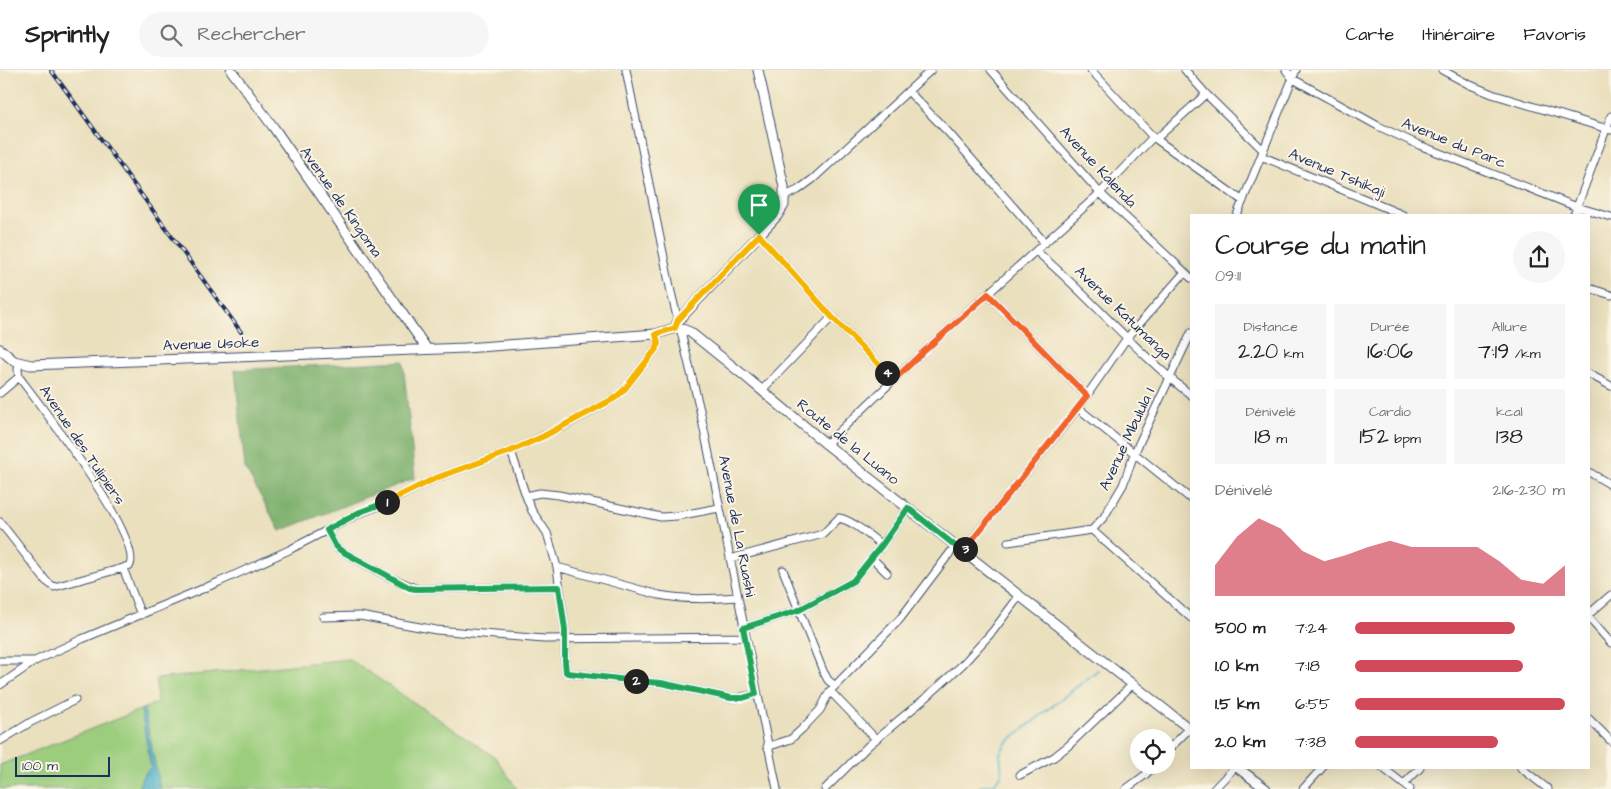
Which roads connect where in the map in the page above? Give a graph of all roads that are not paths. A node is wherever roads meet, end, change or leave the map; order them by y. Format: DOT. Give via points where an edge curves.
graph roads {
  1 [pos="232,70"];
  2 [pos="626,70"];
  3 [pos="758,70"];
  4 [pos="932,70"];
  5 [pos="991,70"];
  6 [pos="1091,70"];
  7 [pos="1185,70"];
  8 [pos="1286,70"];
  9 [pos="1296,70"];
  10 [pos="1442,70"];
  11 [pos="1292,79"];
  12 [pos="908,91"];
  13 [pos="1206,94"];
  14 [pos="1611,116"];
  15 [pos="1609,129"];
  16 [pos="1154,138"];
  17 [pos="1262,153"];
  18 [pos="1100,193"];
  19 [pos="785,196"];
  20 [pos="1243,201"];
  21 [pos="1577,207"];
  22 [pos="1237,214"];
  23 [pos="1401,214"];
  24 [pos="1574,214"];
  25 [pos="1611,217"];
  26 [pos="759,235"];
  27 [pos="1045,243"];
  28 [pos="1036,251"];
  29 [pos="1184,273"];
  30 [pos="1190,277"];
  31 [pos="1590,288"];
  32 [pos="988,294"];
  33 [pos="1611,295"];
  34 [pos="832,317"];
  35 [pos="678,325"];
  36 [pos="656,334"];
  37 [pos="1190,335"];
  38 [pos="1127,338"];
  39 [pos="0,349"];
  40 [pos="427,349"];
  41 [pos="19,362"];
  42 [pos="1590,375"];
  43 [pos="19,377"];
  44 [pos="1170,379"];
  45 [pos="894,380"];
  46 [pos="1611,386"];
  47 [pos="762,390"];
  48 [pos="1190,393"];
  49 [pos="0,394"];
  50 [pos="1087,396"];
  51 [pos="1078,408"];
  52 [pos="826,444"];
  53 [pos="511,451"];
  54 [pos="1134,454"];
  55 [pos="1590,473"];
  56 [pos="1611,486"];
  57 [pos="526,496"];
  58 [pos="1190,498"];
  59 [pos="720,508"];
  60 [pos="908,508"];
  61 [pos="0,522"];
  62 [pos="327,530"];
  63 [pos="1092,530"];
  64 [pos="1008,542"];
  65 [pos="882,545"];
  66 [pos="959,548"];
  67 [pos="730,558"];
  68 [pos="872,558"];
  69 [pos="557,567"];
  70 [pos="123,568"];
  71 [pos="783,570"];
  72 [pos="887,573"];
  73 [pos="559,587"];
  74 [pos="1020,595"];
  75 [pos="1611,595"];
  76 [pos="737,597"];
  77 [pos="799,610"];
  78 [pos="1590,613"];
  79 [pos="141,615"];
  80 [pos="323,617"];
  81 [pos="1190,617"];
  82 [pos="1590,619"];
  83 [pos="743,628"];
  84 [pos="745,637"];
  85 [pos="565,638"];
  86 [pos="1611,643"];
  87 [pos="0,661"];
  88 [pos="35,661"];
  89 [pos="1132,684"];
  90 [pos="0,685"];
  91 [pos="833,689"];
  92 [pos="756,694"];
  93 [pos="75,700"];
  94 [pos="1590,720"];
  95 [pos="1190,729"];
  96 [pos="876,739"];
  97 [pos="0,740"];
  98 [pos="1611,742"];
  99 [pos="1175,743"];
  100 [pos="767,747"];
  101 [pos="1233,769"];
  102 [pos="1239,769"];
  103 [pos="1321,769"];
  104 [pos="1384,769"];
  105 [pos="1419,769"];
  106 [pos="1522,769"];
  107 [pos="1146,774"];
  108 [pos="1020,775"];
  109 [pos="1404,784"];
  110 [pos="777,789"];
  111 [pos="825,789"];
  112 [pos="1126,789"];
  113 [pos="1214,789"];
  114 [pos="1266,789"];
  115 [pos="1303,789"];
  116 [pos="1410,789"];
  117 [pos="1548,789"];
  1 -- 40 [label="street, Avenue de Kingoma"];
  2 -- 35 [label="street, Avenue de La Ruashi"];
  3 -- 19 [label="street"];
  4 -- 12 [label="street"];
  5 -- 18 [label="street, Avenue Kalenda"];
  6 -- 16 [label="street"];
  7 -- 13 [label="street"];
  8 -- 11 [label="street"];
  9 -- 11 [label="street"];
  10 -- 15 [label="street" via="1492,94"];
  11 -- 17 [label="street"];
  11 -- 21 [label="street, Avenue du Parc" via="1419,145"];
  12 -- 19 [label="street" via="813,179"];
  12 -- 27 [label="street"];
  13 -- 16 [label="street"];
  13 -- 17 [label="street"];
  14 -- 15 [label="street"];
  15 -- 21 [label="street"];
  16 -- 18 [label="street"];
  16 -- 20 [label="street"];
  17 -- 20 [label="street"];
  17 -- 23 [label="street, Avenue Tshikaji"];
  18 -- 27 [label="street"];
  18 -- 29 [label="street, Avenue Kalenda"];
  19 -- 26 [label="street" via="780,212"];
  20 -- 22 [label="street"];
  21 -- 24 [label="street"];
  21 -- 25 [label="street, Avenue du Parc"];
  26 -- 34 [label="street"];
  26 -- 35 [label="street"];
  27 -- 28 [label="street"];
  28 -- 32 [label="street"];
  28 -- 38 [label="street, Avenue Katumanga"];
  29 -- 30 [label="street, Avenue Kalenda"];
  29 -- 38 [label="street"];
  31 -- 33 [label="street"];
  32 -- 45 [label="street"];
  32 -- 50 [label="street"];
  34 -- 45 [label="street"];
  34 -- 47 [label="street"];
  35 -- 36 [label="street, Avenue Usoke"];
  35 -- 47 [label="street, Route de la Luano"];
  35 -- 59 [label="street, Avenue de La Ruashi"];
  36 -- 40 [label="street, Avenue Usoke"];
  36 -- 53 [label="street" via="656,349 615,398"];
  37 -- 44 [label="street, Avenue Mbulula I"];
  38 -- 44 [label="street, Avenue Katumanga"];
  38 -- 50 [label="street"];
  39 -- 41 [label="street, Avenue Usoke"];
  40 -- 41 [label="street, Avenue Usoke" via="31,365"];
  41 -- 43 [label="street, Avenue des Tulipiers"];
  42 -- 46 [label="street"];
  43 -- 49 [label="street"];
  43 -- 70 [label="street, Avenue des Tulipiers" via="101,491 131,554 130,564"];
  44 -- 48 [label="street, Avenue Katumanga"];
  44 -- 54 [label="street, Avenue Mbulula I"];
  45 -- 52 [label="street"];
  47 -- 52 [label="street, Route de la Luano"];
  50 -- 51 [label="street"];
  51 -- 54 [label="street"];
  51 -- 66 [label="street"];
  52 -- 60 [label="street, Route de la Luano"];
  53 -- 57 [label="street"];
  53 -- 62 [label="street" via="436,478"];
  54 -- 58 [label="street"];
  54 -- 63 [label="street, Avenue Mbulula I" via="1118,496"];
  55 -- 56 [label="street"];
  57 -- 59 [label="street" via="540,493 559,495 661,517"];
  57 -- 69 [label="street" via="547,533"];
  59 -- 67 [label="street, Avenue de La Ruashi"];
  60 -- 65 [label="street"];
  60 -- 66 [label="street, Route de la Luano"];
  61 -- 70 [label="street" via="54,587"];
  62 -- 73 [label="street" via="340,550 410,588"];
  62 -- 79 [label="street"];
  63 -- 64 [label="street"];
  63 -- 81 [label="street"];
  65 -- 67 [label="street" via="839,518 823,534"];
  65 -- 68 [label="street"];
  66 -- 74 [label="street, Route de la Luano"];
  66 -- 91 [label="street" via="900,618"];
  67 -- 76 [label="street, Avenue de La Ruashi"];
  68 -- 72 [label="street"];
  68 -- 77 [label="street" via="853,581"];
  69 -- 73 [label="street"];
  69 -- 76 [label="street" via="675,598"];
  70 -- 79 [label="street"];
  71 -- 77 [label="street"];
  73 -- 85 [label="street"];
  74 -- 89 [label="street, Route de la Luano"];
  74 -- 96 [label="street" via="962,666"];
  75 -- 78 [label="street"];
  76 -- 83 [label="street, Avenue de La Ruashi"];
  77 -- 83 [label="street"];
  77 -- 91 [label="street"];
  79 -- 88 [label="street"];
  80 -- 85 [label="street" via="360,616 436,630"];
  82 -- 86 [label="street"];
  83 -- 84 [label="street, Avenue de La Ruashi"];
  84 -- 85 [label="street"];
  84 -- 92 [label="street, Avenue de La Ruashi"];
  85 -- 92 [label="street" via="565,669 568,673 661,683 731,698"];
  87 -- 88 [label="street"];
  88 -- 90 [label="street"];
  89 -- 95 [label="street, Route de la Luano"];
  89 -- 108 [label="street" via="1068,746"];
  91 -- 96 [label="street"];
  91 -- 100 [label="street" via="822,708 797,735"];
  92 -- 100 [label="street, Avenue de La Ruashi"];
  93 -- 97 [label="street"];
  94 -- 98 [label="street"];
  95 -- 99 [label="street"];
  96 -- 111 [label="street"];
  100 -- 110 [label="street, Avenue de La Ruashi"];
  101 -- 113 [label="street"];
  102 -- 114 [label="street"];
  103 -- 115 [label="street"];
  104 -- 109 [label="street"];
  105 -- 109 [label="street"];
  106 -- 117 [label="street"];
  107 -- 112 [label="street"];
  109 -- 116 [label="street"];
}
